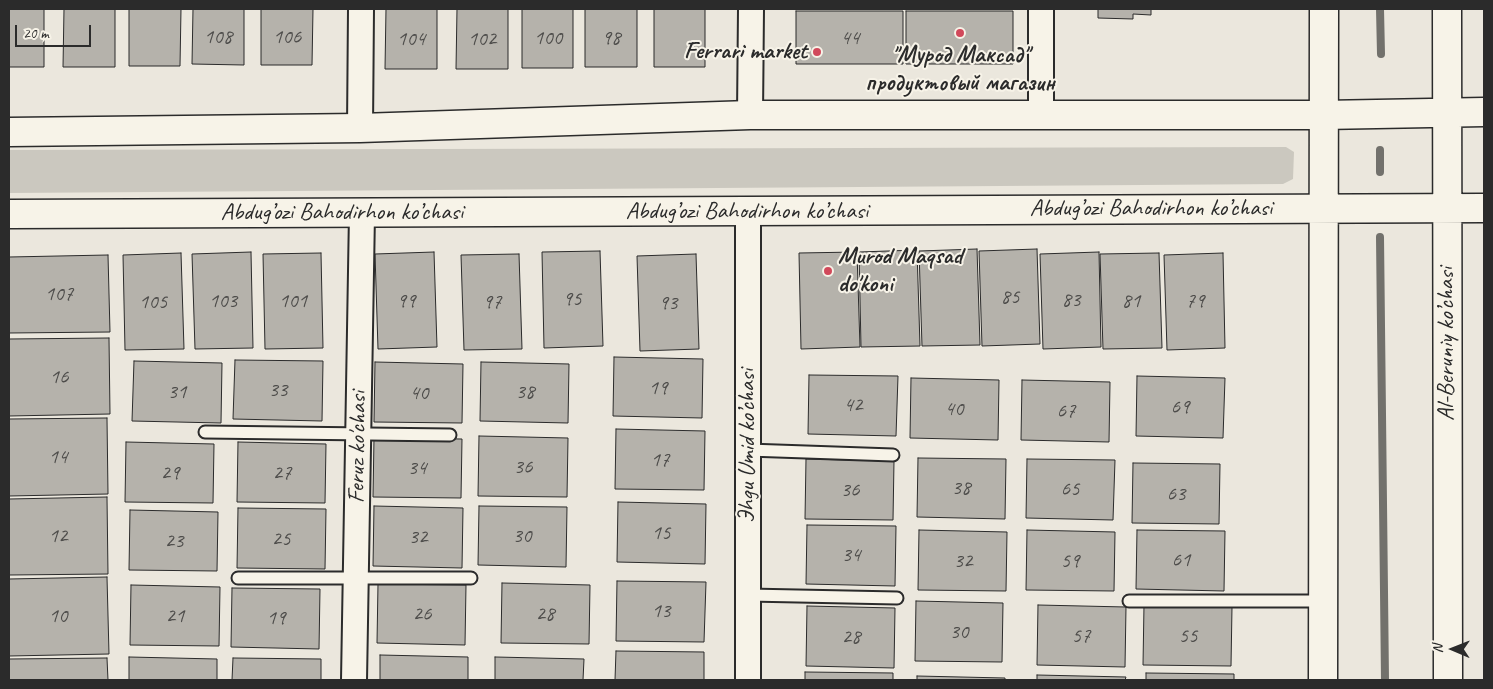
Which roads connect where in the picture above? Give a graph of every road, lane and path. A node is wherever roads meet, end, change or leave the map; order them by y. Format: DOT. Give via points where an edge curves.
graph roads {
  1 [pos="361,9"];
  2 [pos="751,9"];
  3 [pos="1041,9"];
  4 [pos="1324,9"];
  5 [pos="1447,9"];
  6 [pos="1448,112"];
  7 [pos="1484,112"];
  8 [pos="750,115"];
  9 [pos="1323,115"];
  10 [pos="1041,116"];
  11 [pos="360,128"];
  12 [pos="9,132"];
  13 [pos="1447,208"];
  14 [pos="1484,208"];
  15 [pos="1324,209"];
  16 [pos="748,211"];
  17 [pos="362,213"];
  18 [pos="9,214"];
  19 [pos="205,432"];
  20 [pos="358,433"];
  21 [pos="450,435"];
  22 [pos="748,450"];
  23 [pos="893,455"];
  24 [pos="238,578"];
  25 [pos="471,578"];
  26 [pos="356,579"];
  27 [pos="748,595"];
  28 [pos="897,598"];
  29 [pos="1129,601"];
  30 [pos="1323,601"];
  31 [pos="354,680"];
  32 [pos="748,680"];
  33 [pos="1323,680"];
  34 [pos="1448,680"];
  1 -- 11 [label="street"];
  2 -- 8 [label="street"];
  3 -- 10 [label="street"];
  4 -- 9 [label="main road"];
  5 -- 6 [label="main road, Al-Beruniy ko’chasi"];
  6 -- 7 [label="main road"];
  6 -- 9 [label="main road"];
  6 -- 13 [label="main road, Al-Beruniy ko’chasi"];
  8 -- 10 [label="main road"];
  8 -- 11 [label="main road"];
  9 -- 10 [label="main road"];
  9 -- 15 [label="main road"];
  11 -- 12 [label="main road"];
  13 -- 14 [label="main road, Abdug’ozi Bahodirhon ko’chasi"];
  13 -- 15 [label="main road, Abdug’ozi Bahodirhon ko’chasi"];
  13 -- 34 [label="main road, Al-Beruniy ko’chasi"];
  15 -- 16 [label="main road, Abdug’ozi Bahodirhon ko’chasi"];
  15 -- 30 [label="main road"];
  16 -- 17 [label="main road, Abdug’ozi Bahodirhon ko’chasi"];
  16 -- 22 [label="street, Эhgu Umid ko’chasi"];
  17 -- 18 [label="main road, Abdug’ozi Bahodirhon ko’chasi"];
  17 -- 20 [label="street, Feruz ko'chasi"];
  19 -- 20 [label="lane"];
  20 -- 21 [label="lane"];
  20 -- 26 [label="street, Feruz ko'chasi"];
  22 -- 23 [label="lane"];
  22 -- 27 [label="street, Эhgu Umid ko’chasi"];
  24 -- 26 [label="lane"];
  25 -- 26 [label="lane"];
  26 -- 31 [label="street, Feruz ko'chasi"];
  27 -- 28 [label="lane"];
  27 -- 32 [label="street, Эhgu Umid ko’chasi"];
  29 -- 30 [label="lane"];
  30 -- 33 [label="main road"];
}
